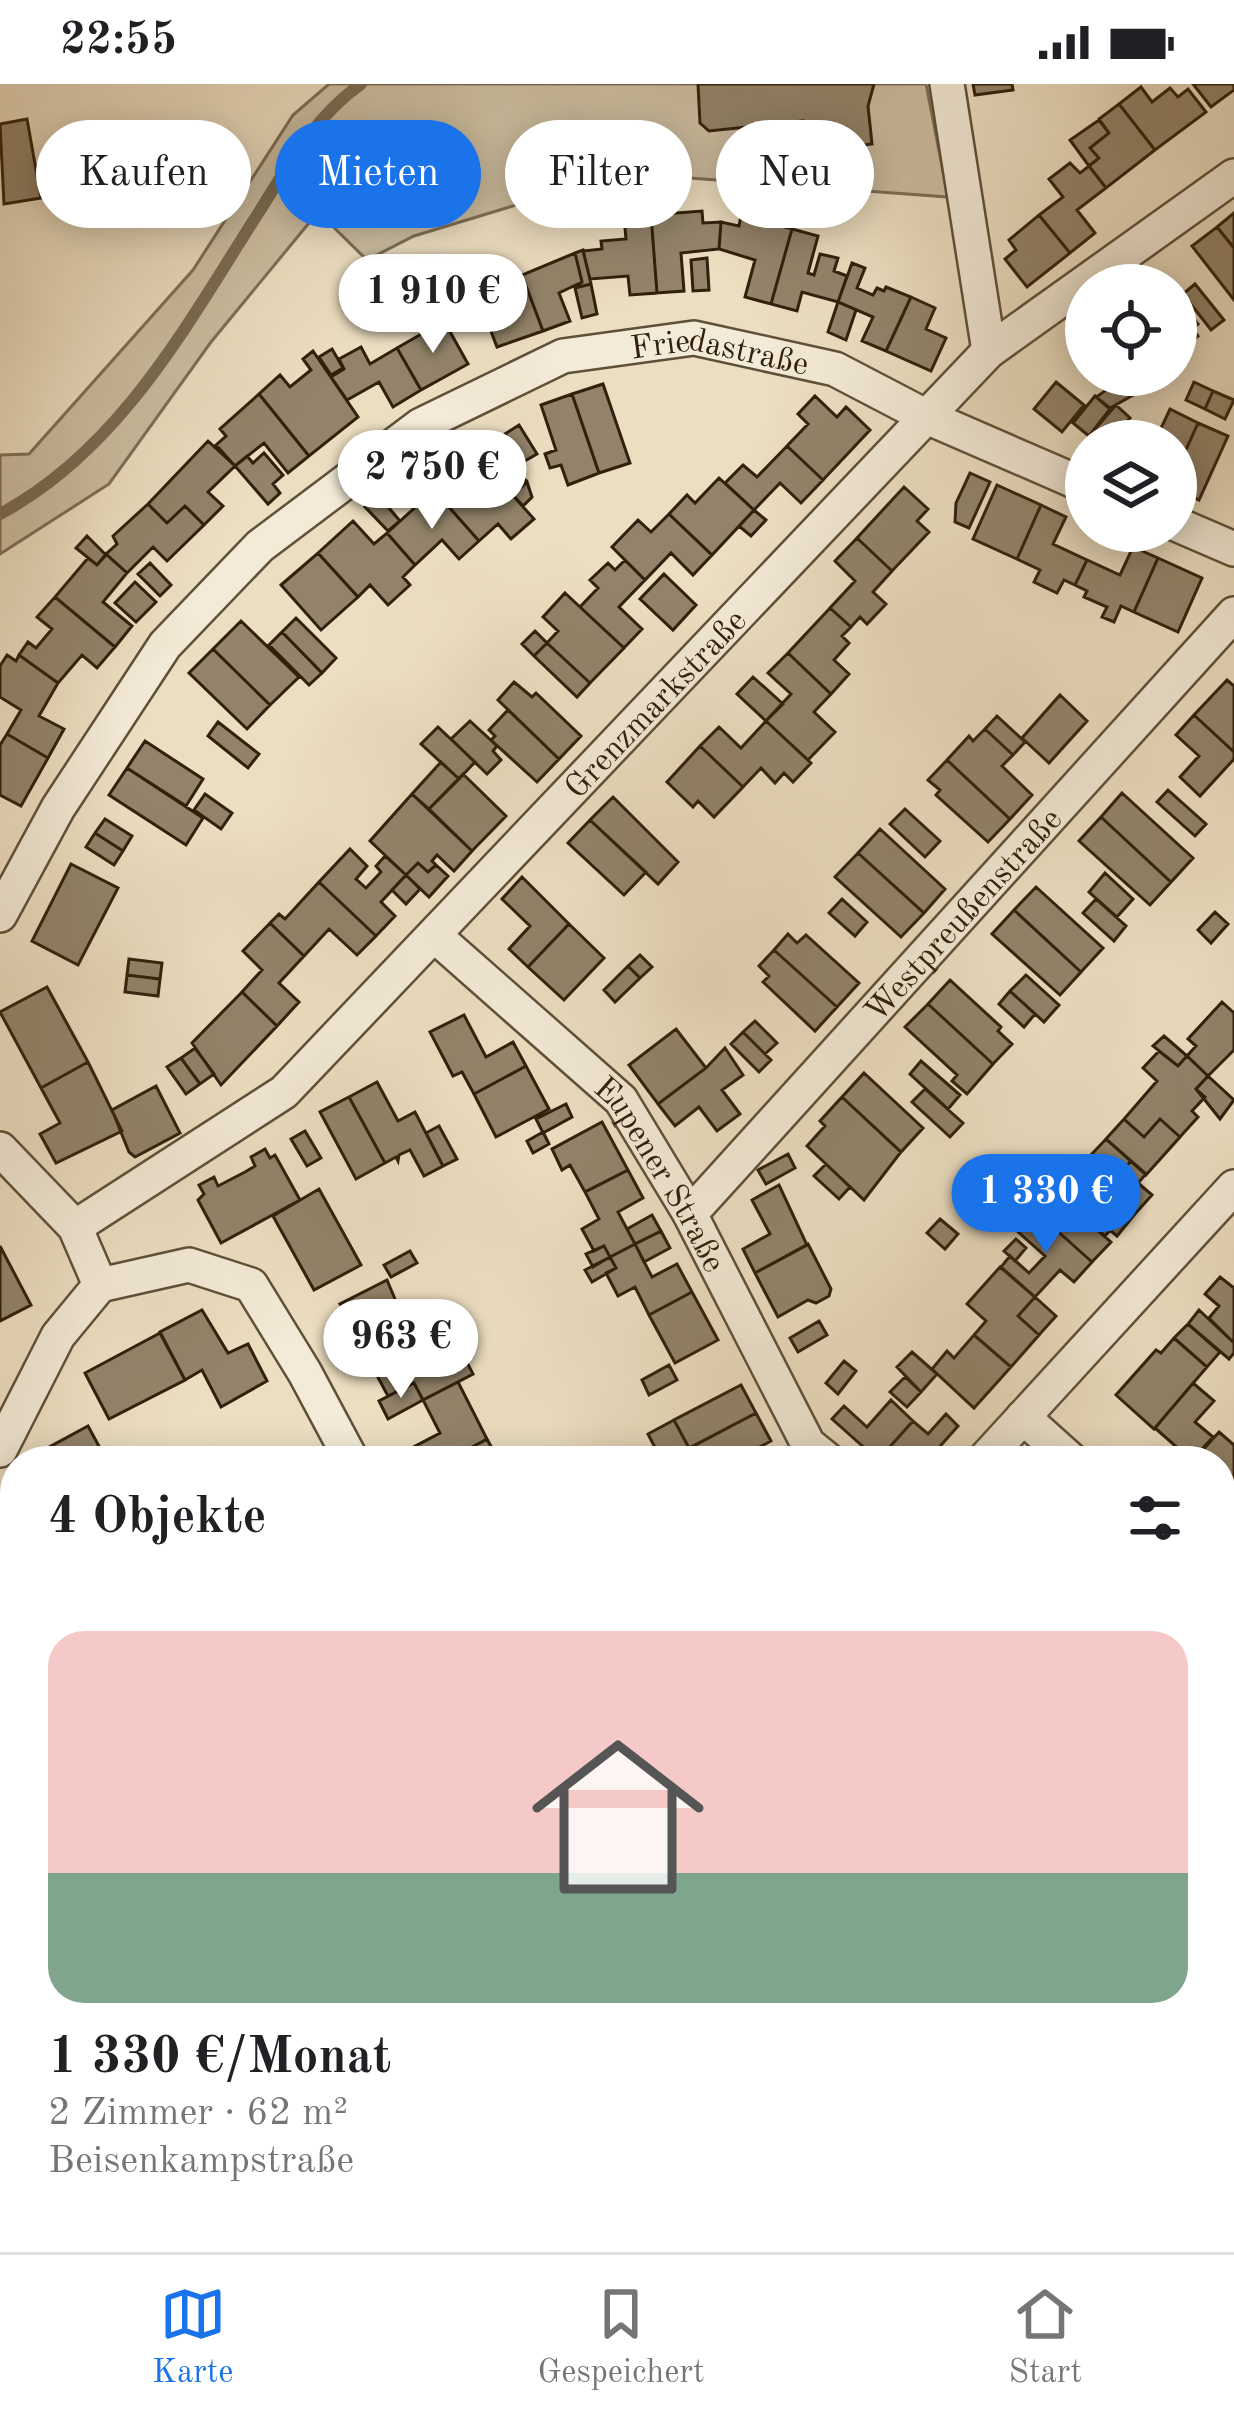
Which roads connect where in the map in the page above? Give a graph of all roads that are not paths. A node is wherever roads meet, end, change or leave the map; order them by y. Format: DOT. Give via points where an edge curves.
graph roads {
  1 [pos="946,84"];
  2 [pos="1234,176"];
  3 [pos="989,351"];
  4 [pos="927,417"];
  5 [pos="1065,477"];
  6 [pos="1197,533"];
  7 [pos="1234,550"];
  8 [pos="1234,614"];
  9 [pos="0,915"];
  10 [pos="434,935"];
  11 [pos="0,1149"];
  12 [pos="1234,1187"];
  13 [pos="690,1214"];
  14 [pos="76,1227"];
  15 [pos="100,1285"];
  16 [pos="1023,1418"];
  17 [pos="2,1446"];
  18 [pos="344,1446"];
  19 [pos="810,1446"];
  20 [pos="997,1446"];
  21 [pos="1055,1446"];
  1 -- 3 [label="street"];
  2 -- 3 [label="street, Grenzmarkstraße"];
  3 -- 4 [label="street, Grenzmarkstraße"];
  4 -- 5 [label="street, Friedastraße"];
  4 -- 9 [label="street, Friedastraße" via="836,369 694,338 563,356 421,425 260,546 165,645 58,808"];
  4 -- 10 [label="street, Grenzmarkstraße"];
  6 -- 7 [label="street"];
  8 -- 13 [label="street, Westpreußenstraße"];
  10 -- 13 [label="street, Eupener Straße" via="621,1100"];
  10 -- 14 [label="street, Grenzmarkstraße" via="284,1092"];
  11 -- 14 [label="street"];
  12 -- 16 [label="street"];
  13 -- 19 [label="street, Eupener Straße"];
  14 -- 15 [label="street"];
  15 -- 17 [label="street" via="58,1336"];
  15 -- 18 [label="street" via="189,1264 251,1286"];
  16 -- 20 [label="street"];
  16 -- 21 [label="street"];
}
